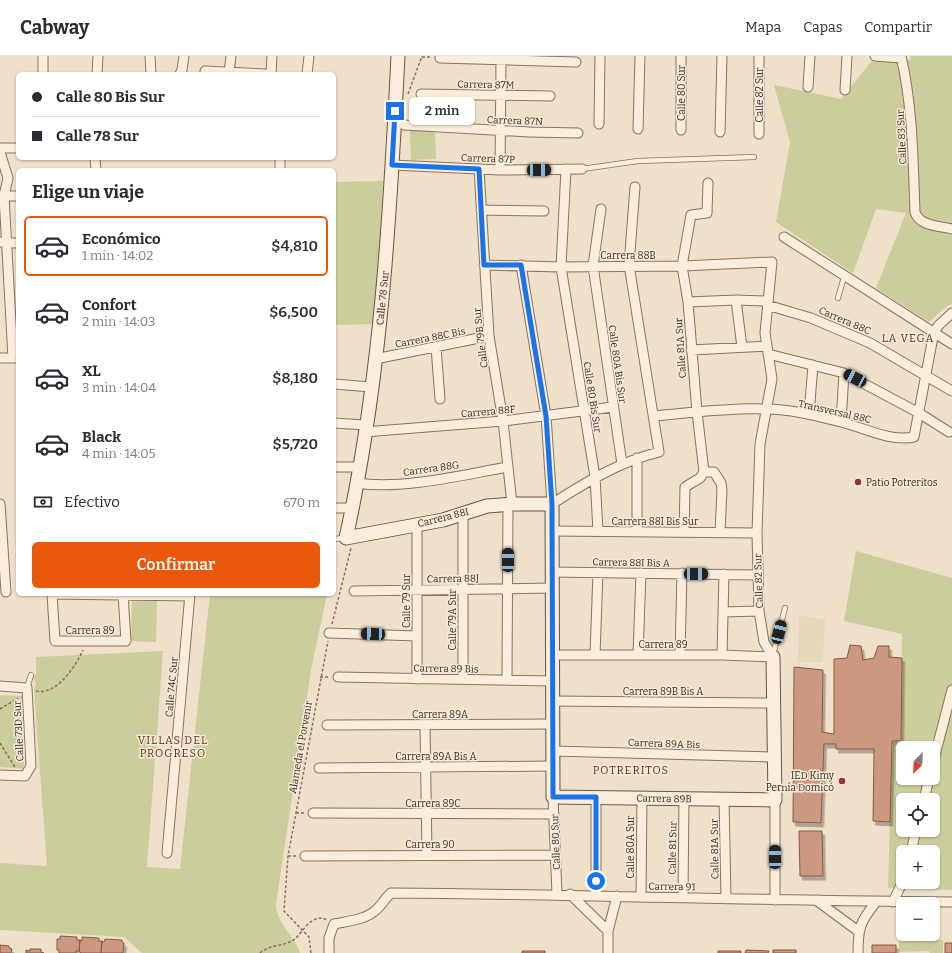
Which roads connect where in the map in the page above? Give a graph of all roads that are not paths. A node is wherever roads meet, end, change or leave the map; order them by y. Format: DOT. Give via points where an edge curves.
graph roads {
  1 [pos="43,56"];
  2 [pos="98,56"];
  3 [pos="150,56"];
  4 [pos="184,56"];
  5 [pos="230,56"];
  6 [pos="272,56"];
  7 [pos="308,56"];
  8 [pos="398,56"];
  9 [pos="600,56"];
  10 [pos="640,56"];
  11 [pos="681,56"];
  12 [pos="722,56"];
  13 [pos="760,56"];
  14 [pos="810,56"];
  15 [pos="847,56"];
  16 [pos="875,56"];
  17 [pos="901,57"];
  18 [pos="440,58"];
  19 [pos="501,60"];
  20 [pos="576,62"];
  21 [pos="205,71"];
  22 [pos="43,72"];
  23 [pos="97,72"];
  24 [pos="150,72"];
  25 [pos="181,72"];
  26 [pos="229,72"];
  27 [pos="271,72"];
  28 [pos="307,72"];
  29 [pos="808,87"];
  30 [pos="845,90"];
  31 [pos="421,94"];
  32 [pos="501,95"];
  33 [pos="550,96"];
  34 [pos="599,124"];
  35 [pos="404,125"];
  36 [pos="638,129"];
  37 [pos="681,130"];
  38 [pos="500,131"];
  39 [pos="720,132"];
  40 [pos="578,133"];
  41 [pos="759,134"];
  42 [pos="0,148"];
  43 [pos="16,148"];
  44 [pos="0,152"];
  45 [pos="754,156"];
  46 [pos="392,165"];
  47 [pos="479,169"];
  48 [pos="566,169"];
  49 [pos="582,169"];
  50 [pos="500,170"];
  51 [pos="708,183"];
  52 [pos="635,187"];
  53 [pos="2,196"];
  54 [pos="16,196"];
  55 [pos="601,209"];
  56 [pos="481,210"];
  57 [pos="544,211"];
  58 [pos="952,229"];
  59 [pos="784,237"];
  60 [pos="3,242"];
  61 [pos="16,242"];
  62 [pos="772,262"];
  63 [pos="484,265"];
  64 [pos="521,265"];
  65 [pos="629,265"];
  66 [pos="593,266"];
  67 [pos="682,266"];
  68 [pos="561,267"];
  69 [pos="844,276"];
  70 [pos="13,284"];
  71 [pos="838,298"];
  72 [pos="736,300"];
  73 [pos="688,302"];
  74 [pos="767,303"];
  75 [pos="952,312"];
  76 [pos="15,330"];
  77 [pos="934,332"];
  78 [pos="489,336"];
  79 [pos="952,344"];
  80 [pos="436,347"];
  81 [pos="742,347"];
  82 [pos="691,350"];
  83 [pos="767,350"];
  84 [pos="0,358"];
  85 [pos="15,358"];
  86 [pos="375,359"];
  87 [pos="813,365"];
  88 [pos="844,373"];
  89 [pos="926,374"];
  90 [pos="336,384"];
  91 [pos="371,387"];
  92 [pos="952,391"];
  93 [pos="440,399"];
  94 [pos="613,407"];
  95 [pos="766,408"];
  96 [pos="584,411"];
  97 [pos="697,412"];
  98 [pos="919,413"];
  99 [pos="810,414"];
  100 [pos="546,416"];
  101 [pos="654,416"];
  102 [pos="504,421"];
  103 [pos="841,422"];
  104 [pos="336,423"];
  105 [pos="365,428"];
  106 [pos="949,432"];
  107 [pos="637,458"];
  108 [pos="622,464"];
  109 [pos="336,467"];
  110 [pos="359,467"];
  111 [pos="508,467"];
  112 [pos="702,475"];
  113 [pos="595,477"];
  114 [pos="357,484"];
  115 [pos="0,504"];
  116 [pos="510,504"];
  117 [pos="552,504"];
  118 [pos="336,508"];
  119 [pos="353,508"];
  120 [pos="463,513"];
  121 [pos="0,515"];
  122 [pos="417,524"];
  123 [pos="552,531"];
  124 [pos="598,531"];
  125 [pos="1,532"];
  126 [pos="637,532"];
  127 [pos="684,532"];
  128 [pos="720,532"];
  129 [pos="757,532"];
  130 [pos="345,538"];
  131 [pos="552,572"];
  132 [pos="598,572"];
  133 [pos="2,573"];
  134 [pos="641,573"];
  135 [pos="682,573"];
  136 [pos="724,574"];
  137 [pos="757,575"];
  138 [pos="507,588"];
  139 [pos="552,588"];
  140 [pos="463,589"];
  141 [pos="417,590"];
  142 [pos="354,591"];
  143 [pos="6,592"];
  144 [pos="52,596"];
  145 [pos="123,596"];
  146 [pos="190,596"];
  147 [pos="785,608"];
  148 [pos="759,611"];
  149 [pos="723,612"];
  150 [pos="329,633"];
  151 [pos="417,636"];
  152 [pos="553,655"];
  153 [pos="595,655"];
  154 [pos="638,655"];
  155 [pos="680,655"];
  156 [pos="722,655"];
  157 [pos="773,657"];
  158 [pos="31,675"];
  159 [pos="338,677"];
  160 [pos="417,679"];
  161 [pos="463,680"];
  162 [pos="507,680"];
  163 [pos="553,681"];
  164 [pos="0,686"];
  165 [pos="25,687"];
  166 [pos="952,690"];
  167 [pos="553,701"];
  168 [pos="773,703"];
  169 [pos="553,724"];
  170 [pos="327,725"];
  171 [pos="426,725"];
  172 [pos="939,741"];
  173 [pos="553,751"];
  174 [pos="774,756"];
  175 [pos="553,766"];
  176 [pos="426,767"];
  177 [pos="319,768"];
  178 [pos="0,775"];
  179 [pos="553,797"];
  180 [pos="596,797"];
  181 [pos="642,798"];
  182 [pos="684,798"];
  183 [pos="724,798"];
  184 [pos="775,800"];
  185 [pos="313,813"];
  186 [pos="426,814"];
  187 [pos="554,814"];
  188 [pos="167,853"];
  189 [pos="426,855"];
  190 [pos="555,855"];
  191 [pos="305,856"];
  192 [pos="899,889"];
  193 [pos="557,894"];
  194 [pos="570,894"];
  195 [pos="596,895"];
  196 [pos="617,896"];
  197 [pos="641,896"];
  198 [pos="683,897"];
  199 [pos="726,898"];
  200 [pos="775,900"];
  201 [pos="815,900"];
  202 [pos="876,902"];
  203 [pos="893,902"];
  204 [pos="952,902"];
  205 [pos="858,931"];
  206 [pos="608,932"];
  207 [pos="329,953"];
  208 [pos="608,953"];
  209 [pos="858,953"];
  1 -- 22 [label="street"];
  2 -- 23 [label="street"];
  3 -- 24 [label="street"];
  4 -- 25 [label="street"];
  5 -- 26 [label="street"];
  6 -- 27 [label="street"];
  7 -- 28 [label="street"];
  8 -- 46 [label="street, Calle 78 Sur"];
  9 -- 34 [label="street"];
  10 -- 36 [label="street"];
  11 -- 37 [label="street, Calle 80 Sur"];
  12 -- 39 [label="street"];
  13 -- 41 [label="street, Calle 82 Sur"];
  14 -- 29 [label="street"];
  15 -- 30 [label="street"];
  16 -- 17 [label="street"];
  17 -- 58 [label="street, Calle 83 Sur" via="910,101 916,217 924,223"];
  18 -- 19 [label="street"];
  19 -- 20 [label="street"];
  19 -- 32 [label="street"];
  21 -- 26 [label="street"];
  31 -- 32 [label="street, Carrera 87M"];
  32 -- 33 [label="street, Carrera 87M"];
  32 -- 38 [label="street"];
  35 -- 38 [label="street, Carrera 87N"];
  38 -- 40 [label="street, Carrera 87N"];
  38 -- 50 [label="street"];
  42 -- 43 [label="street"];
  44 -- 53 [label="street" via="8,178"];
  45 -- 49 [label="lane" via="638,161"];
  46 -- 47 [label="street, Carrera 87P"];
  46 -- 86 [label="street, Calle 78 Sur" via="389,235"];
  47 -- 50 [label="street, Carrera 87P"];
  47 -- 56 [label="street, Calle 79B Sur"];
  48 -- 49 [label="street, Carrera 87P"];
  48 -- 50 [label="street, Carrera 87P"];
  48 -- 68 [label="street, Calle 80 Bis Sur"];
  51 -- 67 [label="street, Calle 81A Sur" via="707,213 691,215"];
  52 -- 65 [label="street"];
  53 -- 54 [label="street"];
  53 -- 60 [label="street"];
  55 -- 66 [label="street, Calle 80A Bis Sur"];
  56 -- 57 [label="street"];
  56 -- 63 [label="street, Calle 79B Sur"];
  59 -- 69 [label="street"];
  60 -- 61 [label="street"];
  60 -- 70 [label="street"];
  62 -- 67 [label="street, Carrera 88B"];
  62 -- 74 [label="street, Calle 82 Sur"];
  63 -- 64 [label="street, Carrera 88B"];
  63 -- 78 [label="street, Calle 79B Sur"];
  64 -- 68 [label="street, Carrera 88B"];
  64 -- 100 [label="street, Calle 80 Sur"];
  65 -- 66 [label="street, Carrera 88B"];
  65 -- 67 [label="street, Carrera 88B"];
  65 -- 101 [label="street"];
  66 -- 68 [label="street, Carrera 88B"];
  66 -- 94 [label="street, Calle 80A Bis Sur"];
  67 -- 73 [label="street, Calle 81A Sur"];
  68 -- 96 [label="street, Calle 80 Bis Sur"];
  69 -- 71 [label="lane"];
  69 -- 77 [label="street"];
  70 -- 76 [label="street"];
  72 -- 73 [label="street, Carrera 88C"];
  72 -- 74 [label="street, Carrera 88C"];
  72 -- 81 [label="street"];
  73 -- 82 [label="street, Calle 81A Sur"];
  74 -- 83 [label="street, Calle 82 Sur"];
  74 -- 89 [label="street, Carrera 88C" via="870,343"];
  75 -- 77 [label="street"];
  76 -- 85 [label="street"];
  77 -- 79 [label="street"];
  77 -- 89 [label="street"];
  78 -- 80 [label="street, Carrera 88C Bis"];
  78 -- 102 [label="street, Calle 79B Sur"];
  80 -- 86 [label="street, Carrera 88C Bis"];
  80 -- 93 [label="street"];
  81 -- 82 [label="street"];
  81 -- 83 [label="street"];
  82 -- 97 [label="street, Calle 81A Sur"];
  83 -- 87 [label="street"];
  83 -- 95 [label="street, Calle 82 Sur" via="772,379"];
  84 -- 85 [label="street"];
  86 -- 91 [label="street, Calle 78 Sur"];
  87 -- 88 [label="street"];
  87 -- 99 [label="street"];
  88 -- 98 [label="street"];
  88 -- 103 [label="street"];
  89 -- 92 [label="street, Carrera 88C"];
  89 -- 98 [label="street"];
  90 -- 91 [label="street"];
  91 -- 105 [label="street, Calle 78 Sur"];
  94 -- 96 [label="street, Carrera 88F"];
  94 -- 108 [label="street, Calle 80A Bis Sur"];
  95 -- 97 [label="street, Transversal 88C"];
  95 -- 99 [label="street, Transversal 88C"];
  95 -- 129 [label="street, Calle 82 Sur" via="760,444"];
  96 -- 100 [label="street, Carrera 88F"];
  96 -- 113 [label="street, Calle 80 Bis Sur"];
  97 -- 101 [label="street, Transversal 88C"];
  97 -- 112 [label="street, Calle 81A Sur"];
  98 -- 103 [label="street, Transversal 88C" via="914,437 903,439 888,437"];
  98 -- 106 [label="street"];
  99 -- 103 [label="street, Transversal 88C"];
  100 -- 102 [label="street, Carrera 88F"];
  100 -- 117 [label="street, Calle 80 Sur"];
  101 -- 107 [label="street" via="659,452"];
  102 -- 105 [label="street, Carrera 88F"];
  102 -- 111 [label="street, Calle 79B Sur"];
  104 -- 105 [label="street, Carrera 88F"];
  105 -- 110 [label="street, Calle 78 Sur"];
  107 -- 108 [label="street"];
  107 -- 126 [label="street"];
  108 -- 113 [label="street"];
  109 -- 110 [label="street"];
  110 -- 114 [label="street, Calle 78 Sur"];
  111 -- 114 [label="street, Carrera 88G" via="440,479 393,484"];
  111 -- 116 [label="street, Calle 79B Sur"];
  112 -- 127 [label="street" via="686,485 684,491"];
  112 -- 128 [label="street" via="714,472 722,490"];
  113 -- 117 [label="street"];
  113 -- 124 [label="street, Calle 80 Bis Sur"];
  114 -- 119 [label="street, Calle 78 Sur"];
  115 -- 121 [label="street"];
  116 -- 117 [label="street, Carrera 88I"];
  116 -- 120 [label="street, Carrera 88I" via="487,506"];
  116 -- 138 [label="street, Calle 79B Sur"];
  117 -- 123 [label="street, Calle 80 Sur"];
  118 -- 119 [label="street"];
  119 -- 130 [label="street, Calle 78 Sur"];
  120 -- 122 [label="street, Carrera 88I" via="443,520"];
  120 -- 140 [label="street, Calle 79A Sur"];
  121 -- 125 [label="street"];
  122 -- 130 [label="street, Carrera 88I"];
  122 -- 141 [label="street, Calle 79 Sur"];
  123 -- 124 [label="street, Carrera 88I Bis Sur"];
  123 -- 131 [label="street, Calle 80 Sur"];
  124 -- 126 [label="street, Carrera 88I Bis Sur"];
  125 -- 133 [label="street"];
  126 -- 127 [label="street, Carrera 88I Bis Sur"];
  127 -- 128 [label="street, Carrera 88I Bis Sur"];
  128 -- 129 [label="street, Carrera 88I Bis Sur"];
  129 -- 137 [label="street, Calle 82 Sur"];
  131 -- 132 [label="street, Carrera 88I Bis A"];
  131 -- 139 [label="street, Calle 80 Sur"];
  132 -- 134 [label="street, Carrera 88I Bis A"];
  132 -- 153 [label="street"];
  133 -- 143 [label="street"];
  134 -- 135 [label="street, Carrera 88I Bis A"];
  134 -- 154 [label="street"];
  135 -- 136 [label="street, Carrera 88I Bis A"];
  135 -- 155 [label="street"];
  136 -- 137 [label="street, Carrera 88I Bis A"];
  136 -- 149 [label="street"];
  137 -- 148 [label="street, Calle 82 Sur"];
  138 -- 139 [label="street, Carrera 88J"];
  138 -- 140 [label="street, Carrera 88J"];
  138 -- 162 [label="street, Calle 79B Sur"];
  139 -- 152 [label="street, Calle 80 Sur"];
  140 -- 141 [label="street, Carrera 88J"];
  140 -- 161 [label="street, Calle 79A Sur"];
  141 -- 142 [label="street, Carrera 88J"];
  141 -- 151 [label="street, Calle 79 Sur"];
  144 -- 145 [label="street, Carrera 89" via="55,641 126,641"];
  146 -- 188 [label="street, Calle 74C Sur"];
  147 -- 157 [label="lane"];
  148 -- 149 [label="street"];
  148 -- 157 [label="street, Calle 82 Sur" via="764,642"];
  149 -- 156 [label="street"];
  150 -- 151 [label="street"];
  151 -- 160 [label="street, Calle 79 Sur"];
  152 -- 153 [label="street, Carrera 89"];
  152 -- 163 [label="street, Calle 80 Sur"];
  153 -- 154 [label="street, Carrera 89"];
  154 -- 155 [label="street, Carrera 89"];
  155 -- 156 [label="street, Carrera 89"];
  156 -- 157 [label="street, Carrera 89"];
  157 -- 168 [label="street, Calle 82 Sur"];
  158 -- 165 [label="lane"];
  159 -- 160 [label="street, Carrera 89 Bis"];
  160 -- 161 [label="street, Carrera 89 Bis"];
  161 -- 162 [label="street, Carrera 89 Bis"];
  162 -- 163 [label="street, Carrera 89 Bis"];
  163 -- 167 [label="street, Calle 80 Sur"];
  164 -- 165 [label="street"];
  165 -- 178 [label="street, Calle 73D Sur" via="31,766 26,776"];
  166 -- 172 [label="street"];
  167 -- 168 [label="street, Carrera 89B Bis A"];
  167 -- 169 [label="street, Calle 80 Sur"];
  168 -- 174 [label="street, Calle 82 Sur"];
  169 -- 171 [label="street, Carrera 89A"];
  169 -- 173 [label="street, Calle 80 Sur"];
  170 -- 171 [label="street, Carrera 89A"];
  171 -- 176 [label="street"];
  173 -- 174 [label="street, Carrera 89A Bis"];
  173 -- 175 [label="street, Calle 80 Sur"];
  174 -- 184 [label="street, Calle 82 Sur"];
  175 -- 176 [label="street, Carrera 89A Bis A"];
  175 -- 179 [label="street, Calle 80 Sur"];
  176 -- 177 [label="street, Carrera 89A Bis A"];
  176 -- 186 [label="street"];
  179 -- 180 [label="street, Carrera 89B"];
  179 -- 187 [label="street, Calle 80 Sur"];
  180 -- 181 [label="street, Carrera 89B"];
  180 -- 195 [label="street"];
  181 -- 182 [label="street, Carrera 89B"];
  181 -- 197 [label="street, Calle 80A Sur"];
  182 -- 183 [label="street, Carrera 89B"];
  182 -- 198 [label="street, Calle 81 Sur"];
  183 -- 184 [label="street, Carrera 89B"];
  183 -- 199 [label="street, Calle 81A Sur"];
  184 -- 200 [label="street, Calle 82 Sur"];
  185 -- 186 [label="street, Carrera 89C"];
  186 -- 187 [label="street, Carrera 89C"];
  186 -- 189 [label="street"];
  187 -- 190 [label="street, Calle 80 Sur"];
  189 -- 190 [label="street, Carrera 90"];
  189 -- 191 [label="street, Carrera 90"];
  190 -- 193 [label="street, Calle 80 Sur"];
  192 -- 203 [label="street"];
  193 -- 194 [label="street, Carrera 91"];
  193 -- 207 [label="street, Carrera 91" via="391,893 365,918 334,924 329,938"];
  194 -- 195 [label="street, Carrera 91"];
  194 -- 206 [label="street"];
  195 -- 196 [label="street, Carrera 91"];
  196 -- 197 [label="street, Carrera 91"];
  196 -- 206 [label="street"];
  197 -- 198 [label="street, Carrera 91"];
  198 -- 199 [label="street, Carrera 91"];
  199 -- 200 [label="street, Carrera 91"];
  200 -- 201 [label="street, Carrera 91"];
  201 -- 202 [label="street, Carrera 91"];
  201 -- 205 [label="street"];
  202 -- 203 [label="street, Carrera 91"];
  202 -- 205 [label="street"];
  203 -- 204 [label="street, Carrera 91"];
  205 -- 209 [label="street"];
  206 -- 208 [label="street"];
}
